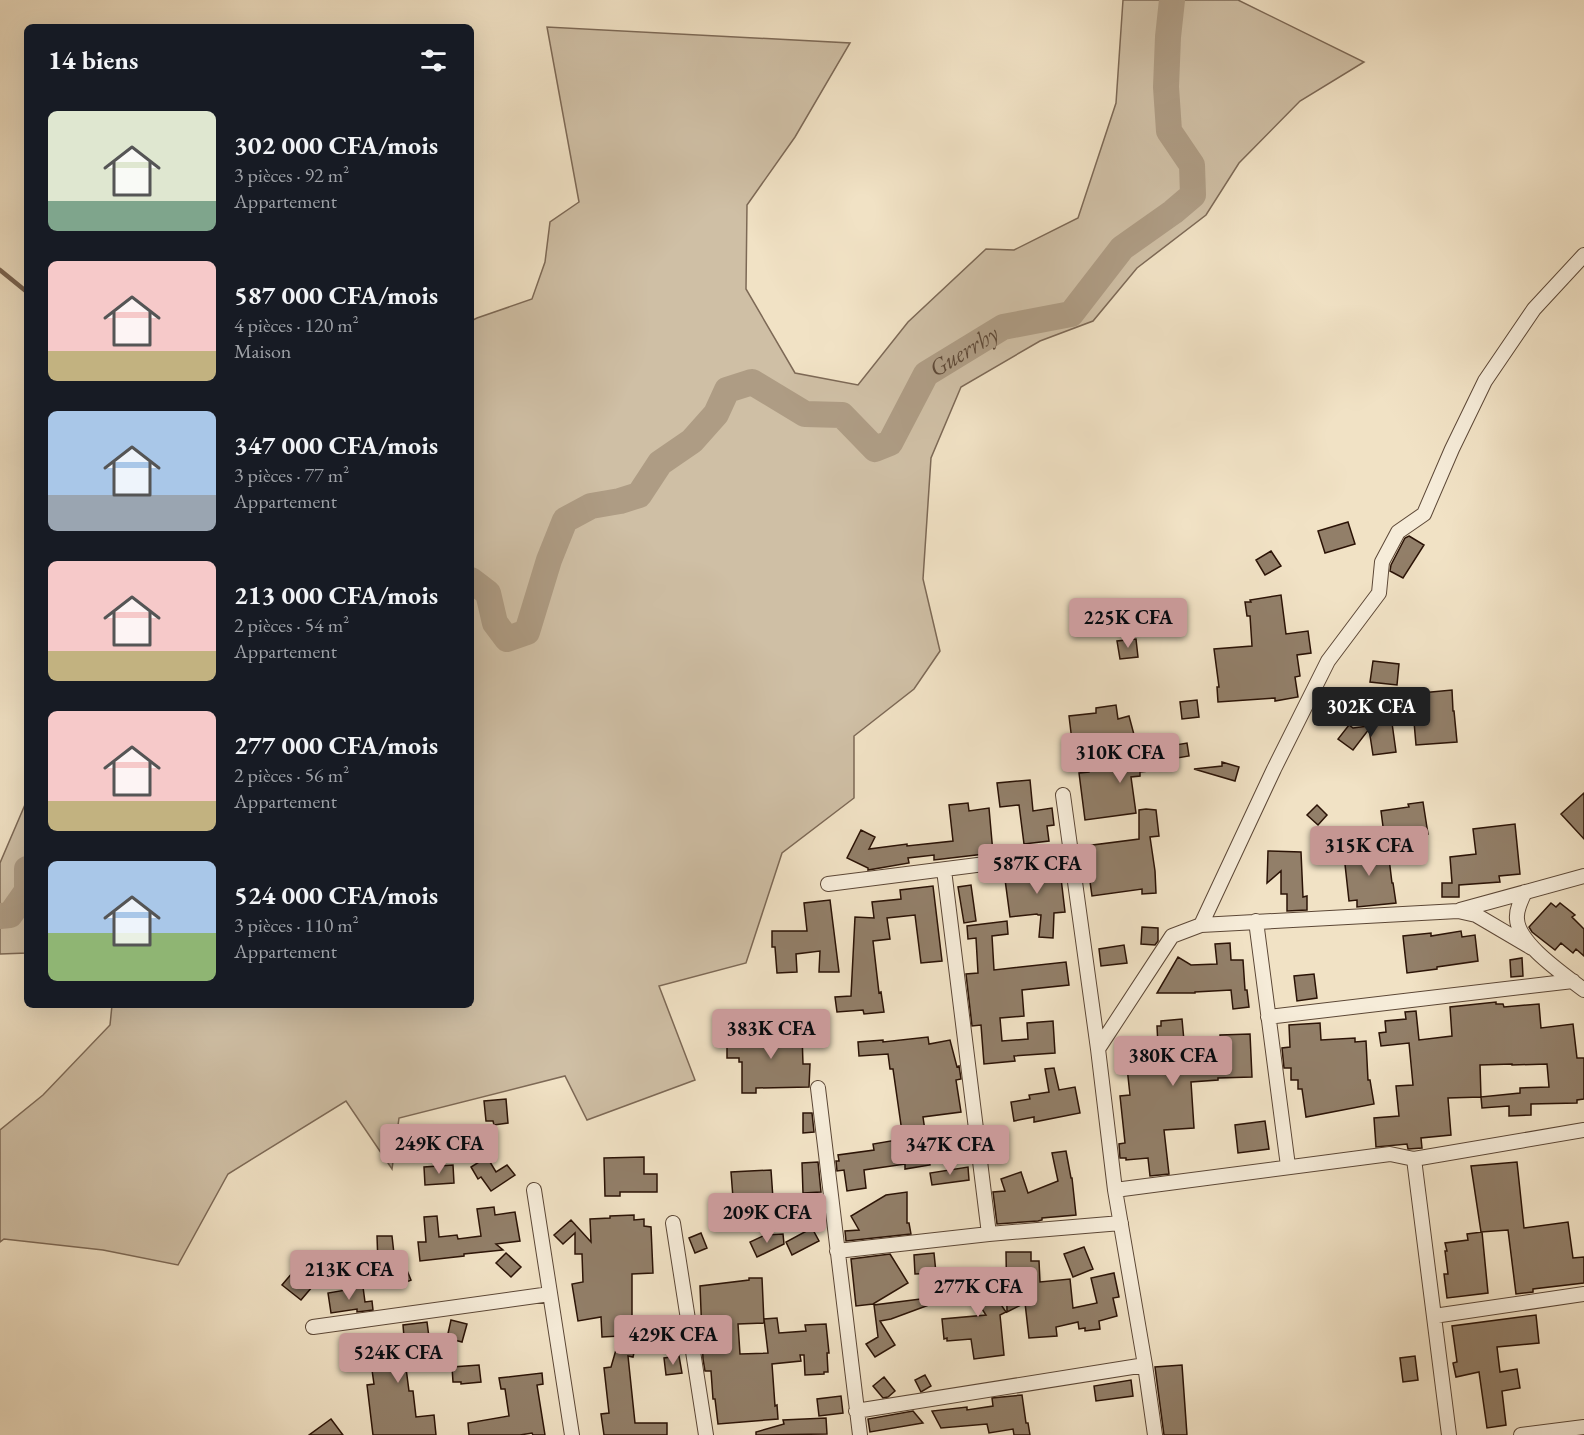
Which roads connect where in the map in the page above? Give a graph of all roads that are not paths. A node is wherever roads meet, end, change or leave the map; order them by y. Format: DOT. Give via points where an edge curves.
graph roads {
  1 [pos="1584,255"];
  2 [pos="1063,795"];
  3 [pos="1071,854"];
  4 [pos="944,870"];
  5 [pos="1584,876"];
  6 [pos="828,884"];
  7 [pos="1525,892"];
  8 [pos="1458,911"];
  9 [pos="1256,921"];
  10 [pos="1201,925"];
  11 [pos="1532,948"];
  12 [pos="1579,986"];
  13 [pos="1268,1017"];
  14 [pos="1098,1049"];
  15 [pos="818,1088"];
  16 [pos="1584,1130"];
  17 [pos="1414,1159"];
  18 [pos="1288,1166"];
  19 [pos="534,1190"];
  20 [pos="1114,1190"];
  21 [pos="673,1223"];
  22 [pos="1121,1223"];
  23 [pos="989,1234"];
  24 [pos="837,1251"];
  25 [pos="550,1294"];
  26 [pos="1584,1294"];
  27 [pos="1434,1316"];
  28 [pos="313,1327"];
  29 [pos="1145,1365"];
  30 [pos="856,1411"];
  31 [pos="1584,1426"];
  32 [pos="572,1435"];
  33 [pos="706,1435"];
  34 [pos="860,1435"];
  35 [pos="1155,1435"];
  36 [pos="1449,1435"];
  37 [pos="1521,1435"];
  1 -- 10 [label="street" via="1534,309 1485,381 1424,514 1398,532 1382,562 1379,592 1328,661"];
  2 -- 3 [label="street"];
  3 -- 4 [label="street"];
  3 -- 14 [label="street"];
  4 -- 6 [label="street"];
  4 -- 23 [label="street"];
  5 -- 7 [label="street"];
  7 -- 8 [label="street"];
  7 -- 11 [label="street" via="1516,920"];
  8 -- 9 [label="street"];
  8 -- 11 [label="street" via="1476,915"];
  9 -- 10 [label="street"];
  9 -- 13 [label="street"];
  10 -- 14 [label="street" via="1172,936"];
  11 -- 12 [label="street"];
  12 -- 13 [label="street"];
  13 -- 18 [label="street"];
  14 -- 20 [label="street"];
  15 -- 24 [label="street"];
  16 -- 17 [label="street"];
  17 -- 18 [label="street" via="1390,1154"];
  17 -- 27 [label="street"];
  18 -- 20 [label="street"];
  19 -- 25 [label="street"];
  20 -- 22 [label="street"];
  21 -- 33 [label="street"];
  22 -- 23 [label="street"];
  22 -- 29 [label="street"];
  23 -- 24 [label="street"];
  24 -- 30 [label="street"];
  25 -- 28 [label="street"];
  25 -- 32 [label="street"];
  26 -- 27 [label="street"];
  27 -- 36 [label="street"];
  29 -- 30 [label="street"];
  29 -- 35 [label="street"];
  30 -- 34 [label="street"];
  31 -- 37 [label="street"];
}
